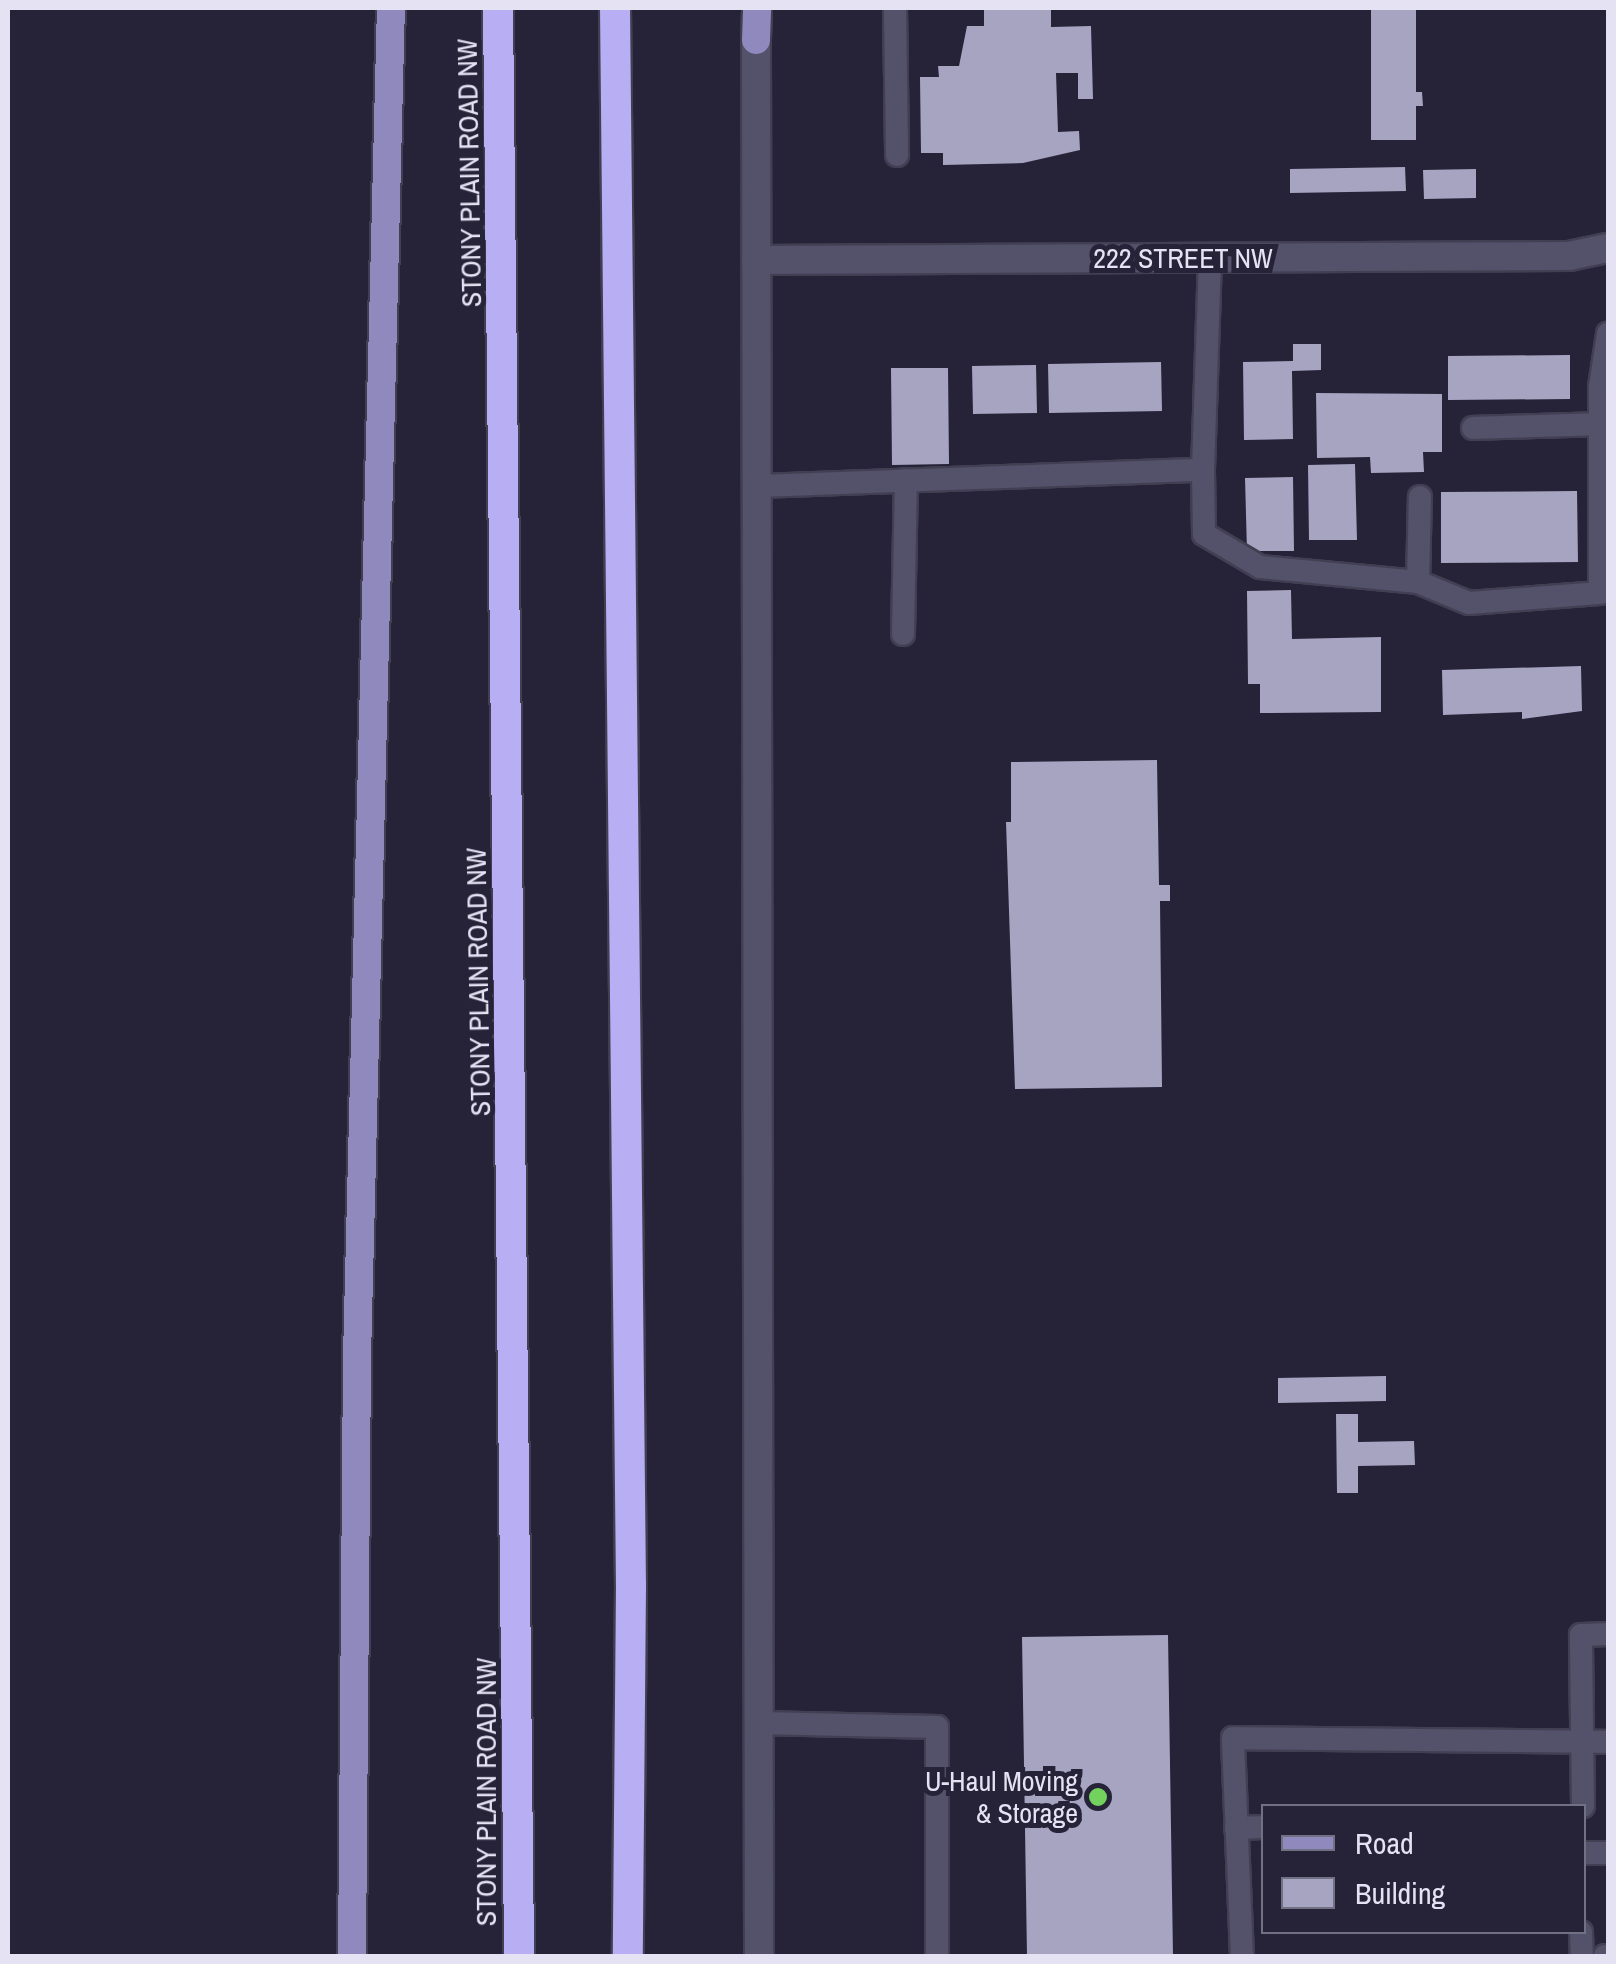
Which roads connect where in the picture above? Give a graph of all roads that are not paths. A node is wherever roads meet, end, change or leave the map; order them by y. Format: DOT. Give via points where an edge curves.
graph roads {
  1 [pos="391,8"];
  2 [pos="498,8"];
  3 [pos="615,8"];
  4 [pos="757,8"];
  5 [pos="895,8"];
  6 [pos="897,155"];
  7 [pos="1608,248"];
  8 [pos="1210,258"];
  9 [pos="756,260"];
  10 [pos="1608,334"];
  11 [pos="1600,424"];
  12 [pos="1473,428"];
  13 [pos="1203,470"];
  14 [pos="906,480"];
  15 [pos="757,486"];
  16 [pos="1420,497"];
  17 [pos="1418,582"];
  18 [pos="903,634"];
  19 [pos="1608,1634"];
  20 [pos="759,1723"];
  21 [pos="1608,1742"];
  22 [pos="1581,1743"];
  23 [pos="1583,1804"];
  24 [pos="1261,1827"];
  25 [pos="1236,1828"];
  26 [pos="1252,1911"];
  27 [pos="352,1956"];
  28 [pos="519,1956"];
  29 [pos="628,1956"];
  30 [pos="758,1956"];
  31 [pos="937,1956"];
  32 [pos="1242,1956"];
  1 -- 27 [label="main road" via="357,1337"];
  2 -- 28 [label="highway, STONY PLAIN ROAD NW"];
  3 -- 29 [label="highway" via="631,1586"];
  4 -- 9 [label="main road"];
  5 -- 6 [label="lane"];
  7 -- 8 [label="main road, 222 STREET NW" via="1569,256"];
  8 -- 9 [label="main road, 222 STREET NW"];
  8 -- 13 [label="lane"];
  9 -- 15 [label="main road"];
  10 -- 11 [label="lane"];
  11 -- 12 [label="lane"];
  11 -- 17 [label="lane" via="1600,594 1470,604"];
  13 -- 14 [label="lane"];
  13 -- 17 [label="lane" via="1204,534 1260,567"];
  14 -- 15 [label="lane"];
  14 -- 18 [label="lane"];
  15 -- 20 [label="main road"];
  16 -- 17 [label="lane"];
  19 -- 22 [label="lane" via="1581,1634"];
  20 -- 30 [label="main road"];
  20 -- 31 [label="lane" via="937,1728"];
  21 -- 22 [label="lane"];
  22 -- 23 [label="lane"];
  22 -- 25 [label="lane" via="1233,1738"];
  24 -- 25 [label="lane"];
  25 -- 26 [label="lane"];
  26 -- 32 [label="lane"];
}
